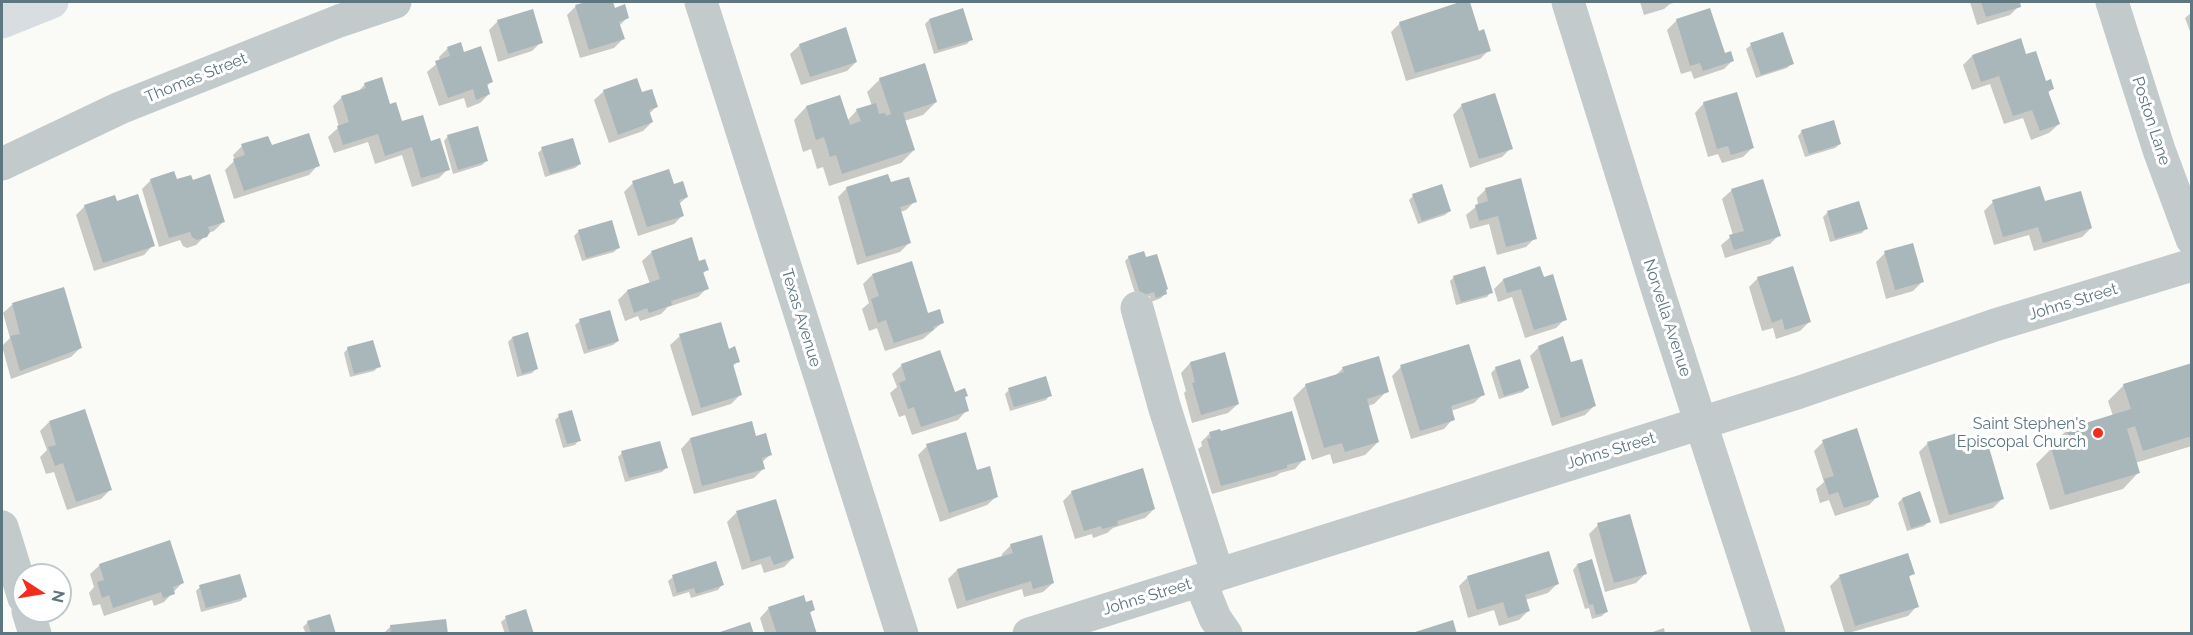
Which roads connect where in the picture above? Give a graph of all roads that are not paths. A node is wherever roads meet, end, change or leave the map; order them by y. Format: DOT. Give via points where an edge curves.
graph roads {
  1 [pos="52,2"];
  2 [pos="395,2"];
  3 [pos="701,2"];
  4 [pos="1568,2"];
  5 [pos="2112,2"];
  6 [pos="2,22"];
  7 [pos="2,164"];
  8 [pos="2192,239"];
  9 [pos="2192,265"];
  10 [pos="1137,308"];
  11 [pos="1701,423"];
  12 [pos="2,527"];
  13 [pos="13,563"];
  14 [pos="1209,578"];
  15 [pos="902,633"];
  16 [pos="1029,633"];
  17 [pos="1226,633"];
  18 [pos="1769,633"];
  1 -- 6 [label="highway"];
  2 -- 7 [label="street, Thomas Street" via="120,108"];
  3 -- 15 [label="street, Texas Avenue"];
  4 -- 11 [label="street, Norvella Avenue"];
  5 -- 8 [label="street, Poston Lane"];
  9 -- 11 [label="street, Johns Street" via="1995,325"];
  10 -- 14 [label="street"];
  11 -- 14 [label="street, Johns Street"];
  11 -- 18 [label="street, Norvella Avenue"];
  12 -- 13 [label="street"];
  14 -- 16 [label="street, Johns Street"];
  14 -- 17 [label="street" via="1215,618"];
}
